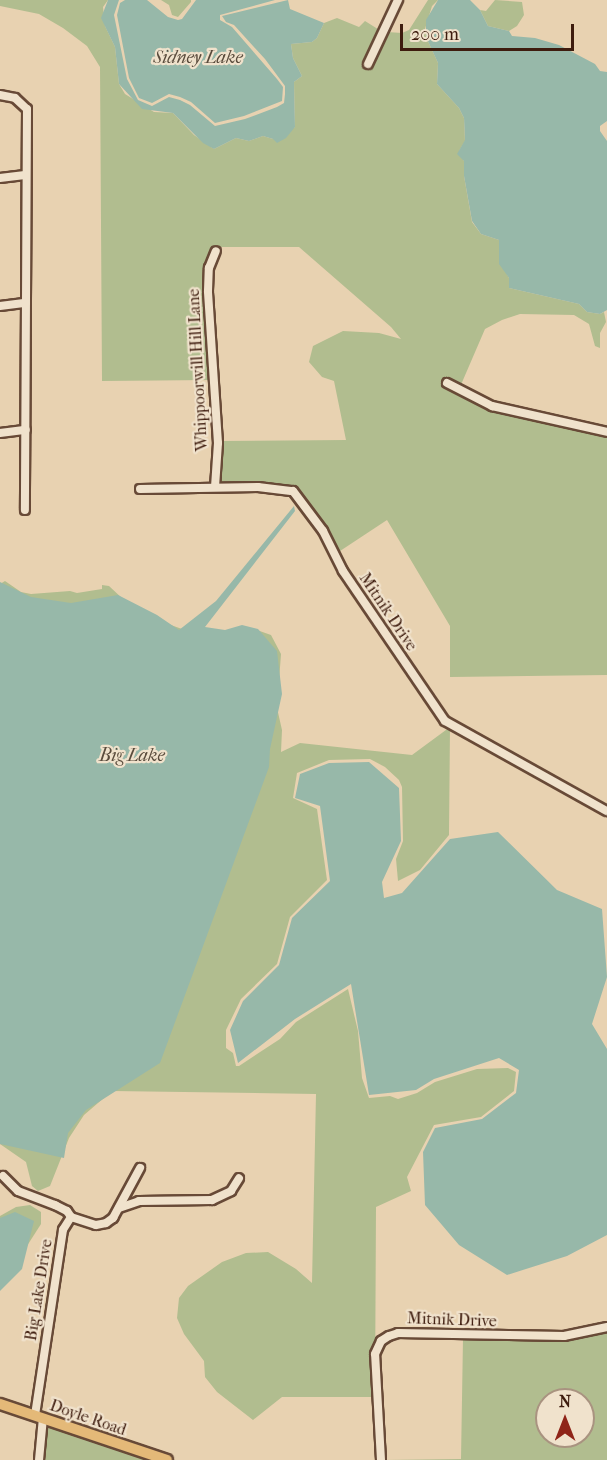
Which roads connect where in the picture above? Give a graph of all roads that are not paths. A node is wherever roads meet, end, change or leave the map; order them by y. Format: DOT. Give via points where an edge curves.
graph roads {
  1 [pos="398,0"];
  2 [pos="368,64"];
  3 [pos="0,95"];
  4 [pos="25,175"];
  5 [pos="0,178"];
  6 [pos="216,251"];
  7 [pos="26,303"];
  8 [pos="0,306"];
  9 [pos="447,382"];
  10 [pos="26,430"];
  11 [pos="607,432"];
  12 [pos="0,433"];
  13 [pos="215,487"];
  14 [pos="140,489"];
  15 [pos="25,510"];
  16 [pos="607,811"];
  17 [pos="140,1168"];
  18 [pos="3,1176"];
  19 [pos="239,1178"];
  20 [pos="119,1208"];
  21 [pos="71,1217"];
  22 [pos="607,1327"];
  23 [pos="0,1404"];
  24 [pos="39,1417"];
  25 [pos="39,1460"];
  26 [pos="167,1460"];
  27 [pos="381,1460"];
  1 -- 2 [label="street"];
  3 -- 4 [label="street" via="15,98 27,109"];
  4 -- 5 [label="street"];
  4 -- 7 [label="street"];
  6 -- 13 [label="street, Whippoorwill Hill Lane" via="209,268 207,291 218,443"];
  7 -- 8 [label="street"];
  7 -- 10 [label="street"];
  9 -- 11 [label="street" via="492,406"];
  10 -- 12 [label="street"];
  10 -- 15 [label="street"];
  13 -- 14 [label="street, Mitnik Drive"];
  13 -- 16 [label="street, Mitnik Drive" via="293,491 445,721"];
  17 -- 20 [label="street"];
  18 -- 21 [label="street" via="18,1191 55,1205"];
  19 -- 20 [label="street" via="231,1191 212,1200 139,1201"];
  20 -- 21 [label="street" via="101,1226"];
  21 -- 24 [label="street, Big Lake Drive" via="63,1230"];
  22 -- 27 [label="street, Mitnik Drive" via="547,1337 398,1333 389,1336 381,1341 375,1354"];
  23 -- 24 [label="main road, Doyle Road"];
  24 -- 25 [label="street, Big Lake Drive"];
  24 -- 26 [label="main road, Doyle Road"];
}
